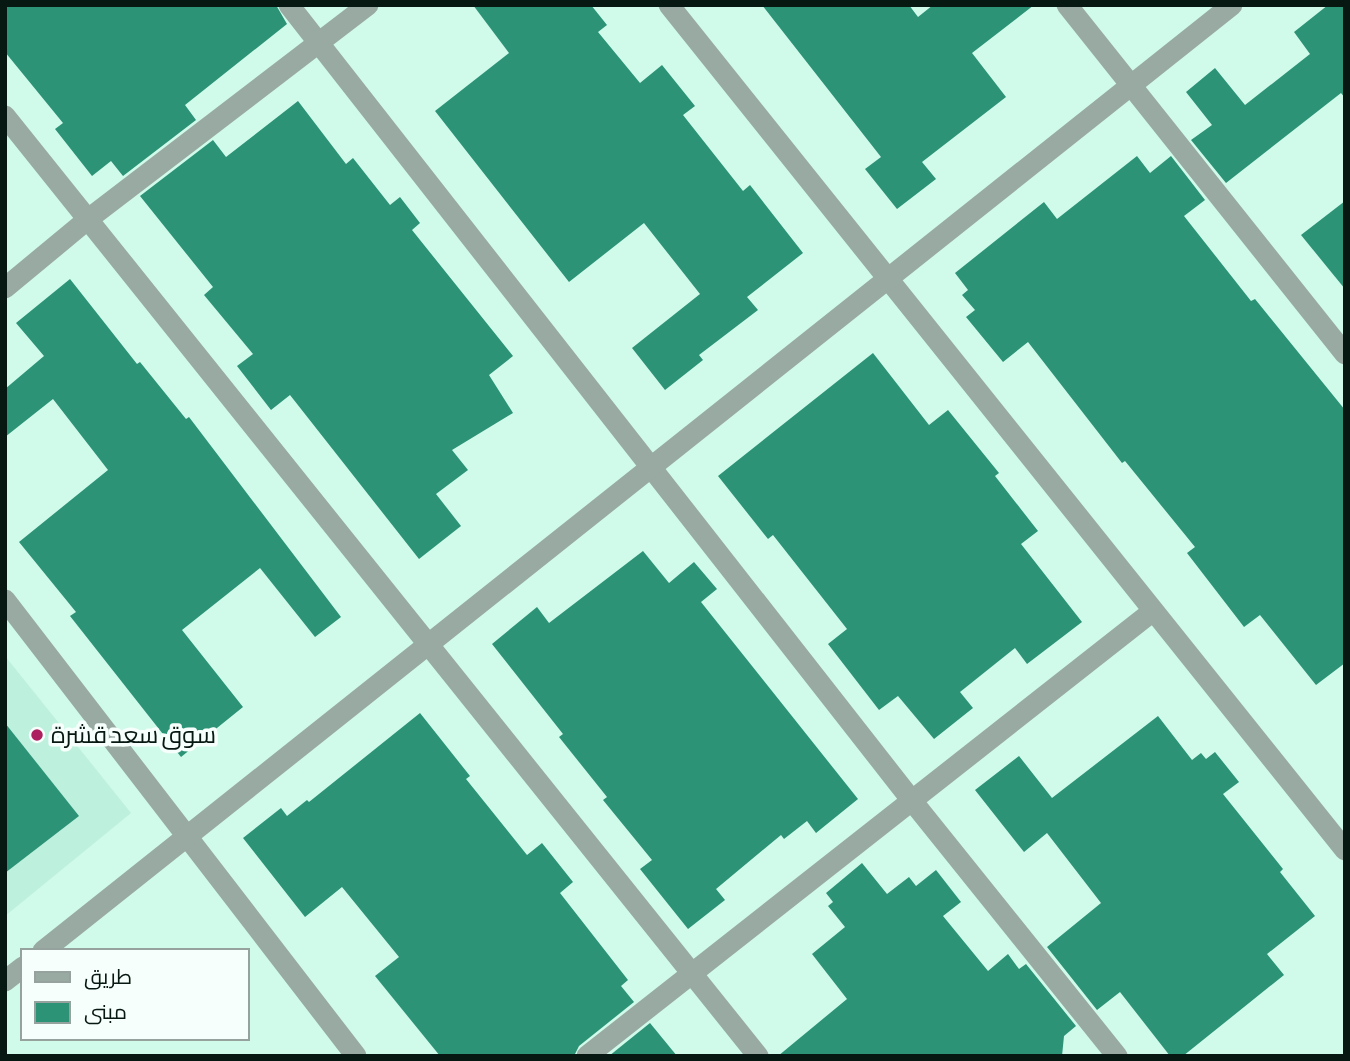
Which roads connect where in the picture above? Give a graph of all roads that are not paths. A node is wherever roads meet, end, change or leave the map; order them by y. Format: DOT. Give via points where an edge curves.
graph roads {
  1 [pos="289,5"];
  2 [pos="369,5"];
  3 [pos="669,5"];
  4 [pos="1068,5"];
  5 [pos="1232,5"];
  6 [pos="320,44"];
  7 [pos="1131,85"];
  8 [pos="5,116"];
  9 [pos="87,220"];
  10 [pos="888,279"];
  11 [pos="5,288"];
  12 [pos="1345,354"];
  13 [pos="651,468"];
  14 [pos="5,600"];
  15 [pos="1153,611"];
  16 [pos="430,643"];
  17 [pos="913,803"];
  18 [pos="188,836"];
  19 [pos="1345,850"];
  20 [pos="46,949"];
  21 [pos="21,969"];
  22 [pos="693,972"];
  23 [pos="5,981"];
  24 [pos="356,1056"];
  25 [pos="587,1056"];
  26 [pos="758,1056"];
  27 [pos="1117,1056"];
  1 -- 6 [label="street"];
  2 -- 6 [label="street"];
  3 -- 10 [label="street"];
  4 -- 7 [label="street"];
  5 -- 7 [label="street"];
  6 -- 9 [label="street"];
  6 -- 13 [label="street"];
  7 -- 10 [label="street"];
  7 -- 12 [label="street"];
  8 -- 9 [label="street"];
  9 -- 11 [label="street"];
  9 -- 16 [label="street"];
  10 -- 13 [label="street"];
  10 -- 15 [label="street"];
  13 -- 16 [label="street"];
  13 -- 17 [label="street"];
  14 -- 18 [label="street"];
  15 -- 17 [label="street"];
  15 -- 19 [label="street"];
  16 -- 18 [label="street"];
  16 -- 22 [label="street"];
  17 -- 22 [label="street"];
  17 -- 27 [label="street"];
  18 -- 20 [label="street"];
  18 -- 24 [label="street"];
  21 -- 23 [label="street"];
  22 -- 25 [label="street"];
  22 -- 26 [label="street"];
}
